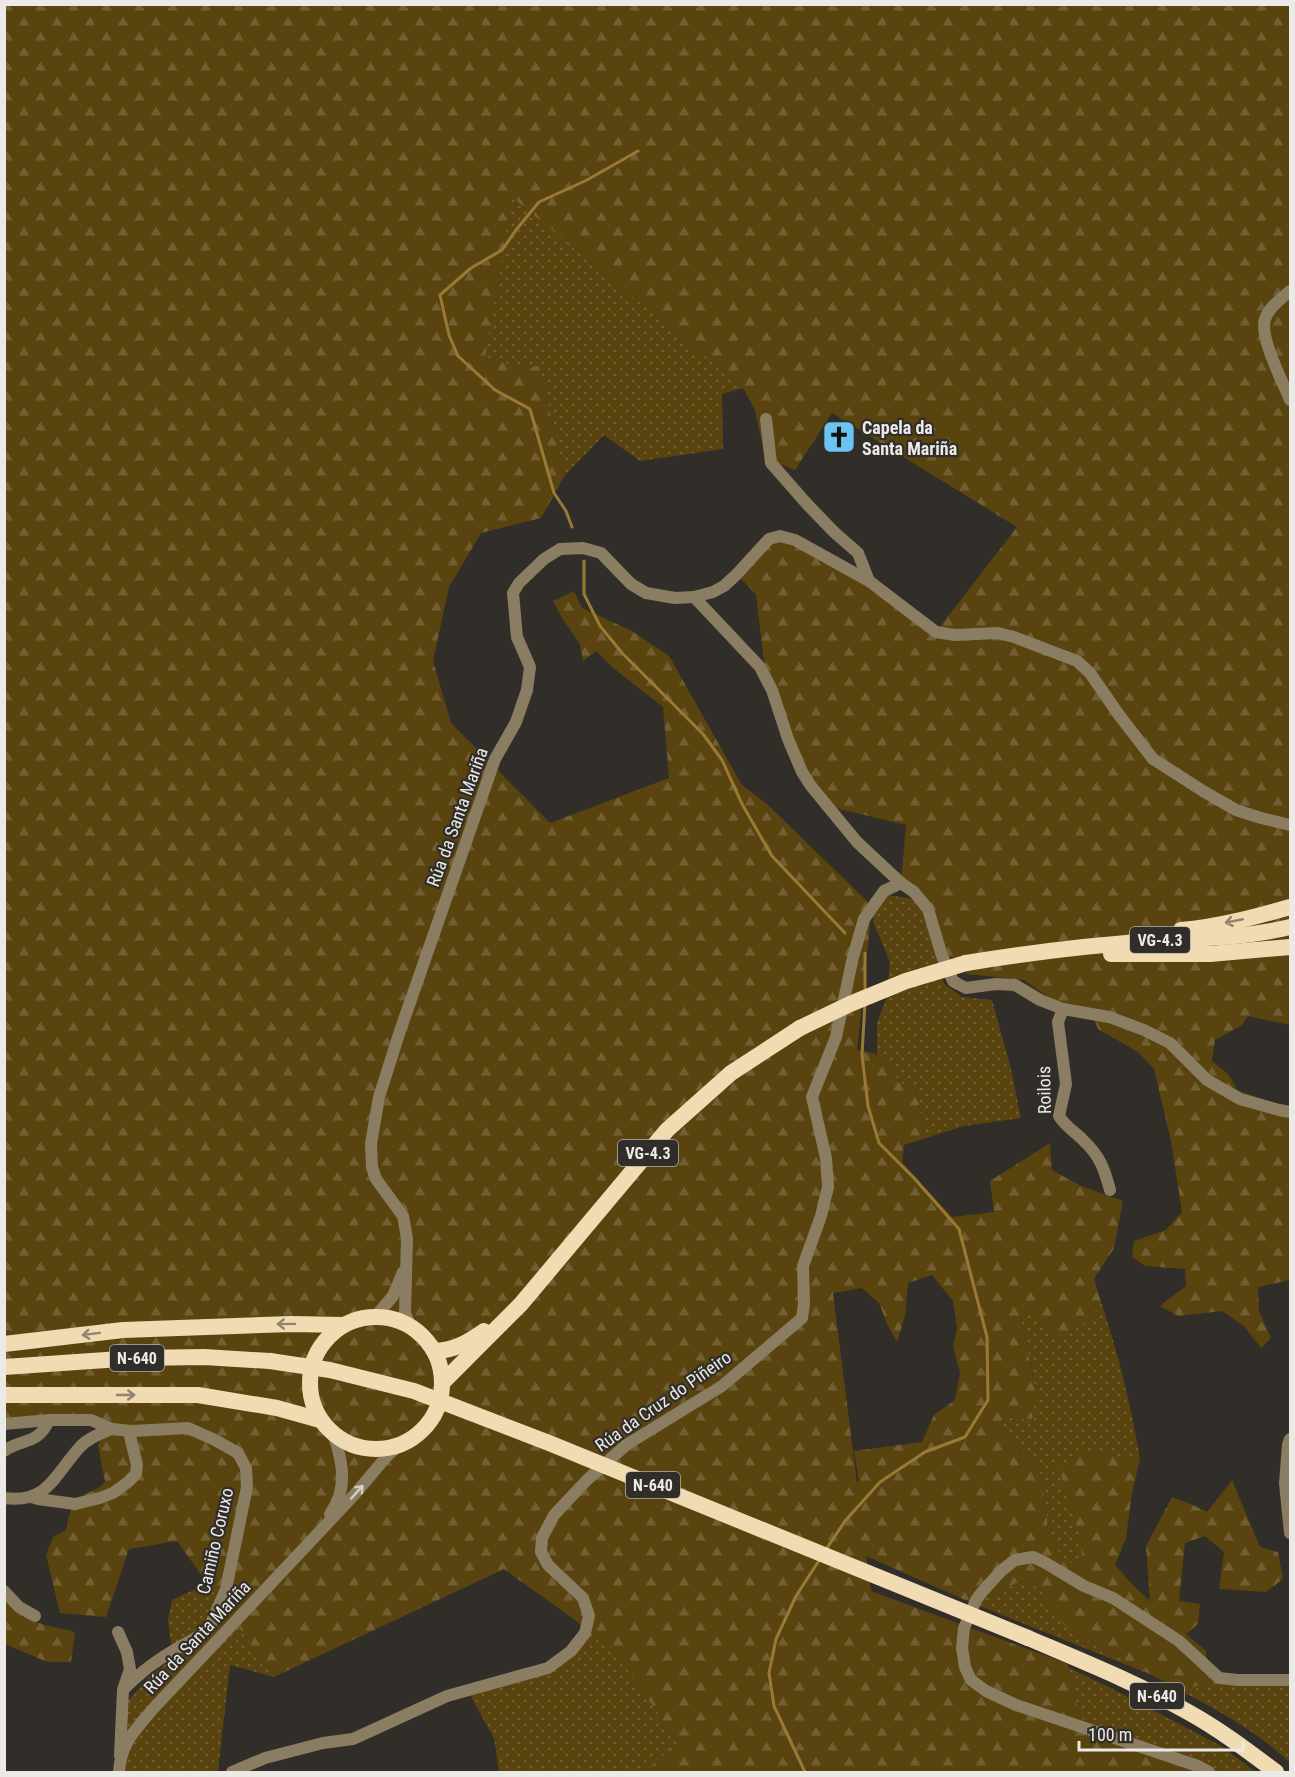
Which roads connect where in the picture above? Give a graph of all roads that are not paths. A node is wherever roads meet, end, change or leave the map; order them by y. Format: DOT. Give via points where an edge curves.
graph roads {
  1 [pos="1290,291"];
  2 [pos="1290,400"];
  3 [pos="766,419"];
  4 [pos="869,580"];
  5 [pos="694,597"];
  6 [pos="1290,825"];
  7 [pos="901,883"];
  8 [pos="1290,907"];
  9 [pos="1290,927"];
  10 [pos="1290,947"];
  11 [pos="1030,953"];
  12 [pos="1063,1010"];
  13 [pos="1290,1112"];
  14 [pos="1110,1190"];
  15 [pos="407,1256"];
  16 [pos="521,1304"];
  17 [pos="375,1317"];
  18 [pos="344,1325"];
  19 [pos="411,1327"];
  20 [pos="4,1344"];
  21 [pos="434,1351"];
  22 [pos="4,1367"];
  23 [pos="443,1382"];
  24 [pos="4,1395"];
  25 [pos="49,1420"];
  26 [pos="320,1420"];
  27 [pos="4,1424"];
  28 [pos="112,1429"];
  29 [pos="132,1431"];
  30 [pos="334,1436"];
  31 [pos="1290,1439"];
  32 [pos="398,1446"];
  33 [pos="4,1451"];
  34 [pos="32,1497"];
  35 [pos="4,1498"];
  36 [pos="1290,1533"];
  37 [pos="316,1534"];
  38 [pos="4,1591"];
  39 [pos="35,1616"];
  40 [pos="205,1630"];
  41 [pos="228,1630"];
  42 [pos="118,1632"];
  43 [pos="207,1653"];
  44 [pos="1290,1680"];
  45 [pos="123,1690"];
  46 [pos="120,1756"];
  47 [pos="119,1773"];
  48 [pos="232,1773"];
  49 [pos="1209,1773"];
  50 [pos="1276,1773"];
  1 -- 2 [label="street" via="1273,306 1264,329"];
  3 -- 4 [label="street, Rúa da Santa Mariña" via="771,463 858,553"];
  4 -- 5 [label="street, Rúa da Santa Mariña" via="795,540 780,536 769,539 724,586"];
  4 -- 6 [label="street, Rúa da Santa Mariña" via="936,632 998,633 1077,661 1154,759 1236,810"];
  5 -- 7 [label="street" via="760,666 811,786 857,842"];
  5 -- 15 [label="street, Rúa da Santa Mariña" via="646,593 631,584 601,553 583,548 560,549 544,559 513,593 517,637 530,667 527,690 516,722 495,759 400,1031 379,1097 371,1144 376,1179 403,1216"];
  7 -- 12 [label="street" via="928,909 953,981 966,988 1015,985"];
  7 -- 48 [label="street, Rúa da Cruz do Piñeiro" via="884,891 864,919 836,1036 812,1097 826,1158 828,1187 803,1266 802,1318 722,1386 626,1445 554,1515 542,1538 541,1552 548,1565 583,1598 589,1616 585,1633 571,1651 548,1668 447,1695 353,1739 265,1758"];
  8 -- 11 [label="highway, one-way" via="1197,928 1078,939"];
  9 -- 11 [label="highway, VG-4.3" via="1216,938"];
  10 -- 11 [label="highway" via="1210,954"];
  11 -- 16 [label="highway, VG-4.3, bridge" via="966,963 906,981 800,1028 731,1074 667,1130"];
  12 -- 13 [label="street" via="1109,1017 1144,1030 1170,1043 1207,1080 1240,1099"];
  12 -- 14 [label="street, Roilois" via="1058,1022 1066,1084 1059,1116 1093,1151 1103,1166"];
  15 -- 17 [label="street, Rúa da Santa Mariña" via="393,1296"];
  15 -- 19 [label="street, Rúa da Santa Mariña" via="405,1313"];
  16 -- 21 [label="highway, VG-4.3" via="466,1343"];
  16 -- 23 [label="highway, VG-4.3"];
  17 -- 18 [label="highway"];
  17 -- 19 [label="highway"];
  18 -- 20 [label="highway, one-way" via="123,1330"];
  18 -- 26 [label="highway" via="322,1345 314,1359 311,1400"];
  19 -- 21 [label="highway"];
  21 -- 23 [label="highway"];
  22 -- 50 [label="highway, N-640, bridge" via="204,1357 330,1370 414,1391 1128,1681 1190,1712"];
  23 -- 32 [label="highway" via="436,1413 429,1424"];
  24 -- 26 [label="highway, one-way" via="198,1395 277,1408"];
  25 -- 27 [label="street, Camiño Coruxo"];
  25 -- 28 [label="street, Camiño Coruxo" via="91,1420"];
  25 -- 33 [label="street" via="40,1434"];
  26 -- 30 [label="highway"];
  28 -- 29 [label="street, Camiño Coruxo"];
  28 -- 34 [label="street" via="81,1445 57,1477"];
  29 -- 34 [label="street" via="136,1474 113,1493 75,1504"];
  29 -- 40 [label="street, Camiño Coruxo" via="188,1428 238,1453 246,1468 247,1487 226,1589"];
  30 -- 32 [label="highway" via="362,1448"];
  30 -- 37 [label="street, Rúa da Santa Mariña" via="344,1477 335,1507"];
  31 -- 36 [label="street" via="1285,1483"];
  37 -- 32 [label="street, Rúa da Santa Mariña, one-way"];
  34 -- 35 [label="street"];
  37 -- 41 [label="street, Rúa da Santa Mariña"];
  38 -- 39 [label="street" via="19,1607"];
  40 -- 41 [label="street" via="218,1626"];
  40 -- 43 [label="street" via="202,1647"];
  40 -- 45 [label="street" via="143,1670"];
  41 -- 43 [label="street, Rúa da Santa Mariña"];
  42 -- 45 [label="street" via="130,1669"];
  43 -- 46 [label="street, Rúa da Santa Mariña" via="152,1710"];
  44 -- 49 [label="street" via="1219,1677 1179,1641 1113,1598 1033,1557 1015,1560 982,1592 964,1629 962,1648 971,1680 1016,1705"];
  45 -- 46 [label="street"];
  46 -- 47 [label="street, Rúa da Santa Mariña"];
}
